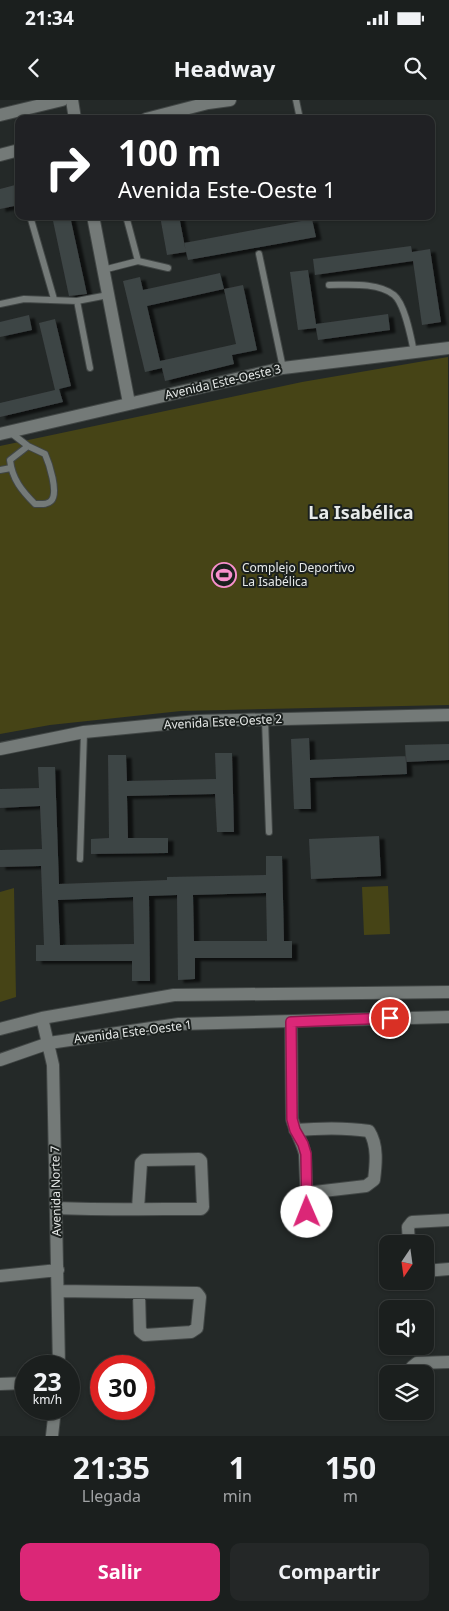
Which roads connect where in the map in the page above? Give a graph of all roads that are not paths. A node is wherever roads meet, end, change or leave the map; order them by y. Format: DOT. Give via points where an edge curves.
graph roads {
  1 [pos="62,100"];
  2 [pos="72,100"];
  3 [pos="230,100"];
  4 [pos="296,100"];
  5 [pos="0,115"];
  6 [pos="74,115"];
  7 [pos="162,115"];
  8 [pos="299,115"];
  9 [pos="15,151"];
  10 [pos="0,155"];
  11 [pos="31,220"];
  12 [pos="94,220"];
  13 [pos="127,220"];
  14 [pos="259,254"];
  15 [pos="138,261"];
  16 [pos="168,268"];
  17 [pos="104,270"];
  18 [pos="329,285"];
  19 [pos="108,295"];
  20 [pos="54,299"];
  21 [pos="77,301"];
  22 [pos="0,304"];
  23 [pos="449,348"];
  24 [pos="414,352"];
  25 [pos="90,368"];
  26 [pos="283,368"];
  27 [pos="129,403"];
  28 [pos="5,432"];
  29 [pos="28,446"];
  30 [pos="11,468"];
  31 [pos="0,470"];
  32 [pos="449,715"];
  33 [pos="265,720"];
  34 [pos="84,732"];
  35 [pos="0,749"];
  36 [pos="269,832"];
  37 [pos="80,859"];
  38 [pos="449,992"];
  39 [pos="449,1016"];
  40 [pos="42,1018"];
  41 [pos="291,1022"];
  42 [pos="0,1029"];
  43 [pos="49,1043"];
  44 [pos="0,1060"];
  45 [pos="295,1130"];
  46 [pos="306,1193"];
  47 [pos="56,1208"];
  48 [pos="138,1209"];
  49 [pos="449,1220"];
  50 [pos="308,1231"];
  51 [pos="408,1235"];
  52 [pos="449,1269"];
  53 [pos="58,1270"];
  54 [pos="434,1270"];
  55 [pos="0,1276"];
  56 [pos="58,1291"];
  57 [pos="139,1293"];
  58 [pos="59,1355"];
  59 [pos="449,1362"];
  60 [pos="415,1365"];
  61 [pos="15,1383"];
  62 [pos="0,1384"];
  63 [pos="54,1420"];
  64 [pos="52,1436"];
  1 -- 5 [label="street"];
  2 -- 6 [label="street"];
  3 -- 7 [label="street"];
  4 -- 8 [label="lane"];
  9 -- 10 [label="street"];
  11 -- 20 [label="lane"];
  12 -- 17 [label="street"];
  13 -- 15 [label="lane"];
  14 -- 26 [label="lane"];
  15 -- 16 [label="lane"];
  15 -- 17 [label="lane"];
  17 -- 19 [label="street"];
  18 -- 24 [label="lane" via="358,284 394,295 408,320"];
  19 -- 21 [label="lane"];
  19 -- 27 [label="street"];
  20 -- 21 [label="lane"];
  20 -- 22 [label="lane" via="24,299"];
  21 -- 25 [label="lane"];
  23 -- 24 [label="street, Avenida Este-Oeste 3"];
  24 -- 26 [label="street, Avenida Este-Oeste 3"];
  26 -- 27 [label="street, Avenida Este-Oeste 3"];
  27 -- 28 [label="street, Avenida Este-Oeste 3"];
  28 -- 29 [label="lane"];
  29 -- 30 [label="lane" via="10,460"];
  29 -- 30 [label="lane" via="46,454 53,482 52,501 36,504 21,490"];
  30 -- 31 [label="lane"];
  32 -- 33 [label="street, Avenida Este-Oeste 2"];
  33 -- 34 [label="street, Avenida Este-Oeste 2" via="196,722"];
  33 -- 36 [label="lane"];
  34 -- 35 [label="street, Avenida Este-Oeste 2"];
  34 -- 37 [label="lane"];
  38 -- 40 [label="street" via="174,995"];
  39 -- 41 [label="street, Avenida Este-Oeste 1"];
  40 -- 42 [label="street"];
  40 -- 43 [label="street, Avenida Norte 7"];
  41 -- 43 [label="street, Avenida Este-Oeste 1" via="179,1024"];
  41 -- 45 [label="street" via="292,1119"];
  43 -- 44 [label="street, Avenida Este-Oeste 1"];
  43 -- 47 [label="street, Avenida Norte 7" via="53,1065"];
  45 -- 46 [label="street" via="306,1154"];
  45 -- 46 [label="street" via="353,1128 369,1131 374,1138 374,1180 366,1186"];
  46 -- 50 [label="street"];
  47 -- 48 [label="street"];
  47 -- 53 [label="street, Avenida Norte 7"];
  48 -- 48 [label="street" via="201,1210 201,1161 144,1160 140,1163"];
  49 -- 51 [label="street" via="412,1222 408,1227"];
  52 -- 54 [label="street"];
  53 -- 55 [label="street"];
  53 -- 56 [label="street, Avenida Norte 7"];
  56 -- 57 [label="street"];
  56 -- 58 [label="street, Avenida Norte 7"];
  57 -- 57 [label="street" via="197,1293 200,1297 198,1328 191,1332 146,1335 140,1331"];
  59 -- 60 [label="street"];
  61 -- 62 [label="street"];
  63 -- 64 [label="street"];
}
